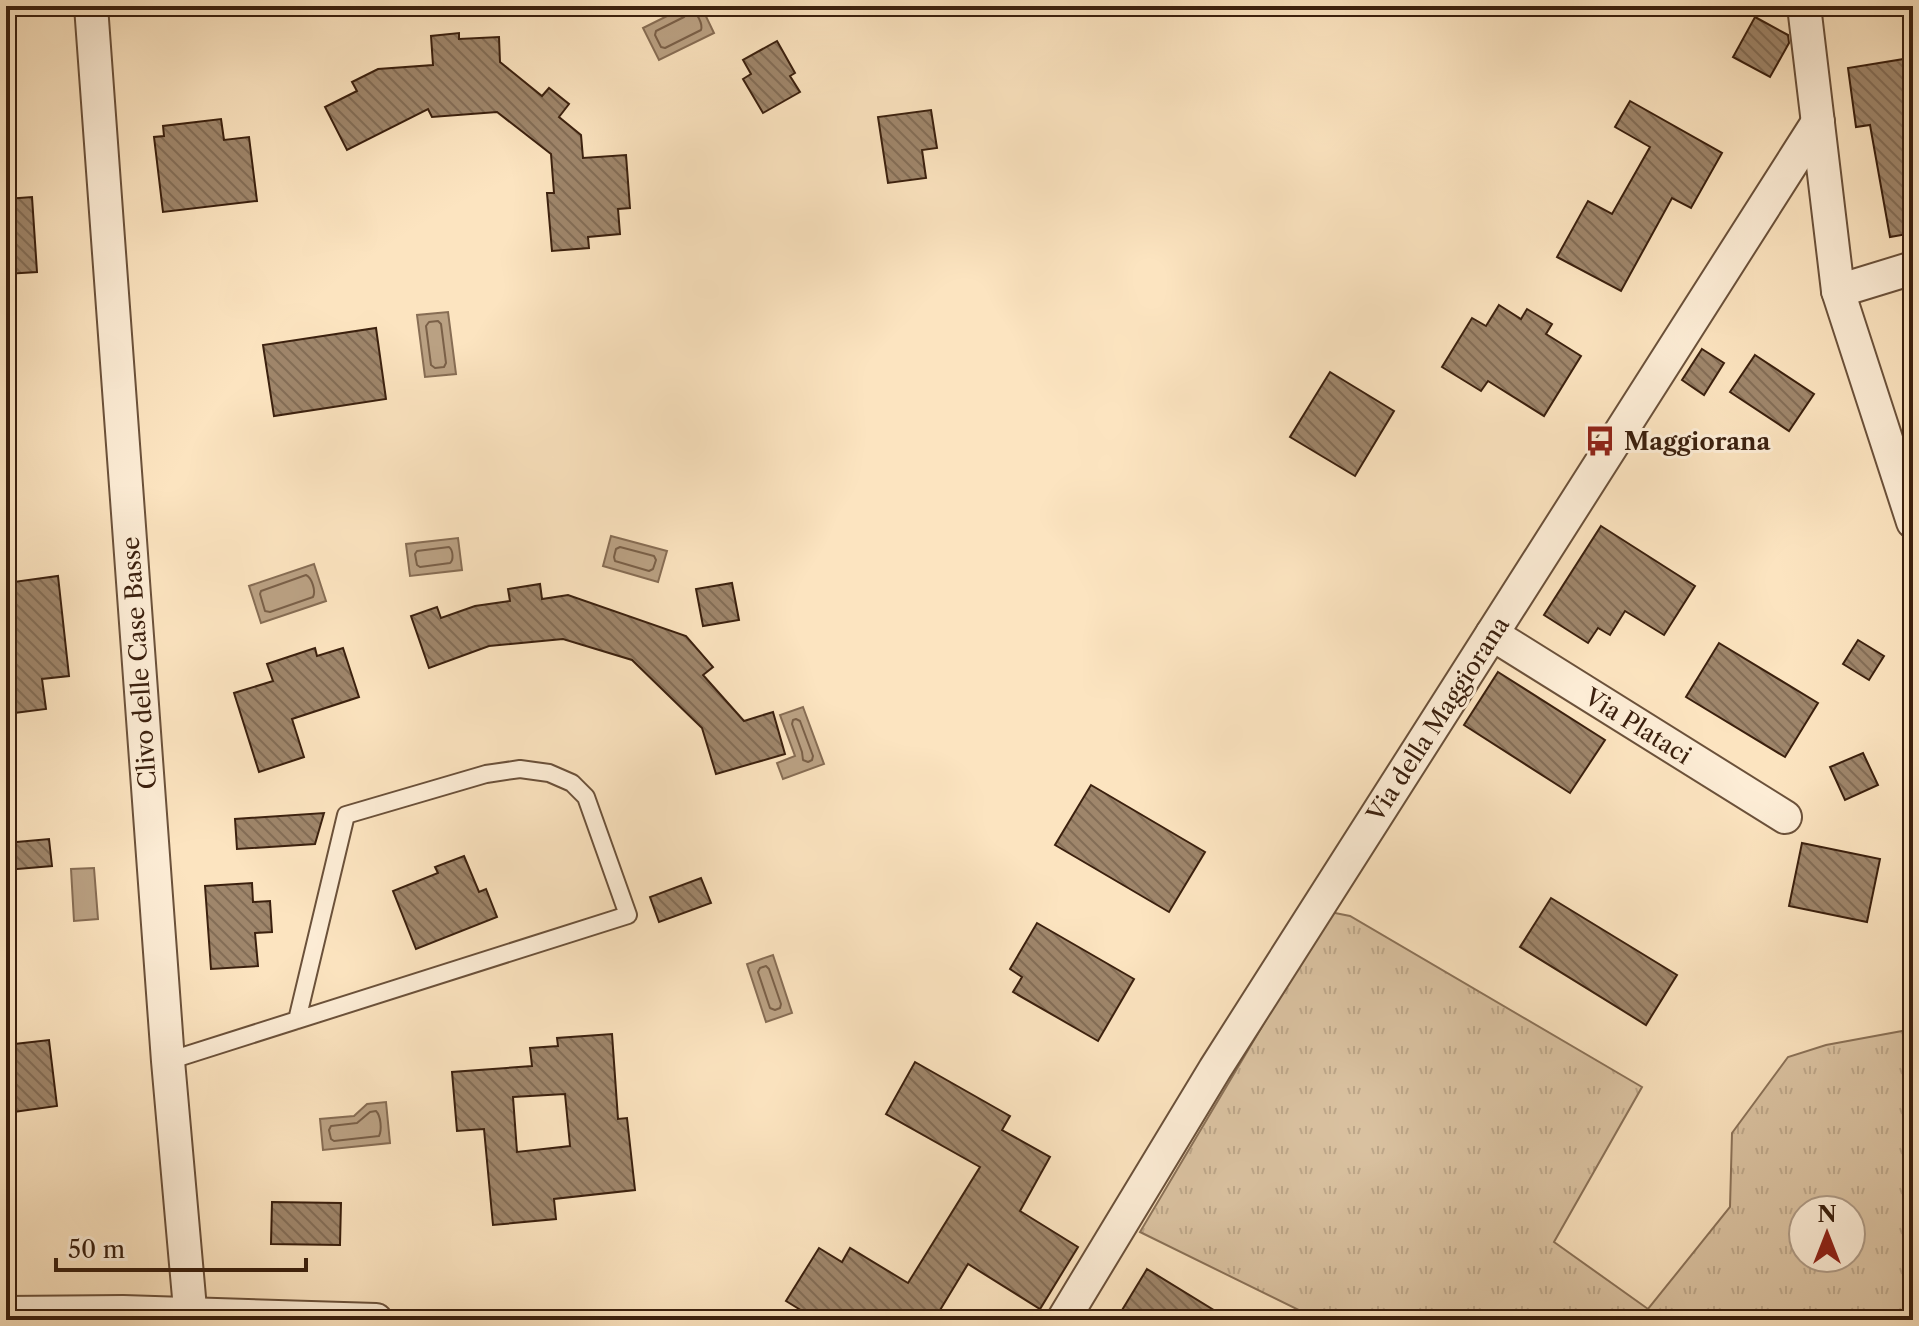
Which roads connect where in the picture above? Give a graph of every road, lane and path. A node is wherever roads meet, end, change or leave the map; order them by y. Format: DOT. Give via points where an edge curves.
graph roads {
  1 [pos="91,6"];
  2 [pos="1804,6"];
  3 [pos="1818,122"];
  4 [pos="1913,268"];
  5 [pos="1838,291"];
  6 [pos="1913,522"];
  7 [pos="1492,634"];
  8 [pos="1785,817"];
  9 [pos="297,1020"];
  10 [pos="168,1061"];
  11 [pos="6,1313"];
  12 [pos="191,1318"];
  13 [pos="376,1320"];
  14 [pos="1063,1320"];
  1 -- 10 [label="street, Clivo delle Case Basse"];
  2 -- 3 [label="street"];
  3 -- 5 [label="street"];
  3 -- 7 [label="street, Via della Maggiorana"];
  4 -- 5 [label="street"];
  5 -- 6 [label="street"];
  7 -- 8 [label="street, Via Plataci"];
  7 -- 14 [label="street, Via della Maggiorana" via="1215,1069"];
  9 -- 9 [label="lane" via="628,915 586,797 572,783 549,773 520,769 346,815"];
  9 -- 10 [label="lane"];
  10 -- 12 [label="street, Clivo delle Case Basse"];
  11 -- 12 [label="street"];
  12 -- 13 [label="street"];
}
